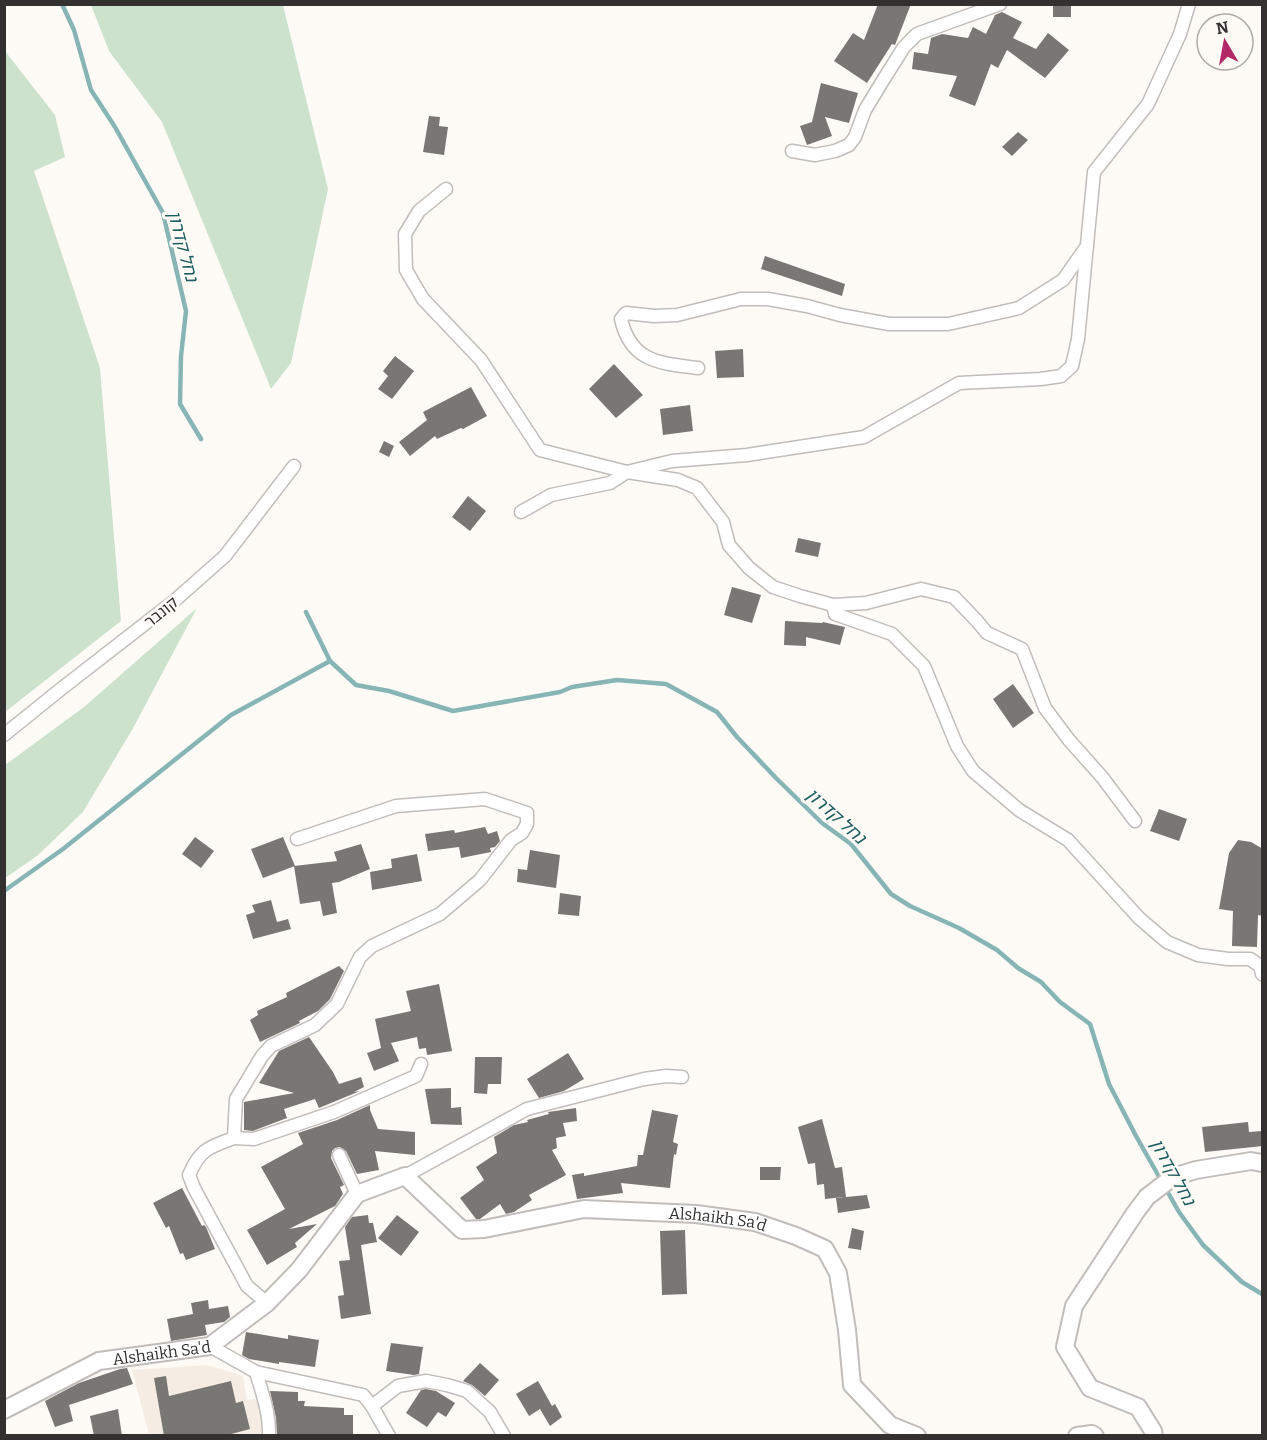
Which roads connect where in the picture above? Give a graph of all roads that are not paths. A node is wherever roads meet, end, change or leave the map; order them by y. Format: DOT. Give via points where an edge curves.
graph roads {
  1 [pos="1000,4"];
  2 [pos="1189,4"];
  3 [pos="792,151"];
  4 [pos="446,189"];
  5 [pos="1088,245"];
  6 [pos="698,368"];
  7 [pos="294,466"];
  8 [pos="627,472"];
  9 [pos="521,512"];
  10 [pos="833,605"];
  11 [pos="4,735"];
  12 [pos="1135,821"];
  13 [pos="297,839"];
  14 [pos="1263,974"];
  15 [pos="421,1064"];
  16 [pos="682,1077"];
  17 [pos="234,1138"];
  18 [pos="339,1155"];
  19 [pos="1263,1163"];
  20 [pos="405,1176"];
  21 [pos="357,1194"];
  22 [pos="267,1303"];
  23 [pos="210,1346"];
  24 [pos="256,1372"];
  25 [pos="372,1406"];
  26 [pos="4,1410"];
  27 [pos="269,1436"];
  28 [pos="389,1436"];
  29 [pos="504,1436"];
  30 [pos="917,1436"];
  31 [pos="1077,1436"];
  32 [pos="1095,1436"];
  33 [pos="1154,1436"];
  1 -- 3 [label="street" via="917,34 882,82 849,145 815,155"];
  2 -- 5 [label="street" via="1180,34 1148,104 1094,172"];
  4 -- 8 [label="street" via="419,211 405,234 406,270 423,299 481,360 540,450"];
  5 -- 6 [label="street" via="1063,280 1019,308 948,324 889,324 768,299 741,299 677,315 626,313 621,319 634,346 650,359"];
  5 -- 8 [label="street" via="1078,339 1072,366 1061,376 959,383 864,437 747,455 672,461"];
  7 -- 11 [label="street, קונבר" via="225,556 174,603"];
  8 -- 9 [label="street" via="609,483 551,495"];
  8 -- 10 [label="street" via="678,480 697,488 723,522 729,545 749,568 773,587"];
  10 -- 12 [label="street" via="866,603 921,589 954,597 987,633 1022,649 1045,708"];
  10 -- 14 [label="street" via="835,614 891,634 924,666 957,746 973,771 1019,810 1068,840 1139,918 1167,942 1197,955 1250,959"];
  13 -- 17 [label="street" via="396,806 485,799 527,813 522,833 511,840 480,880 440,914 372,946 360,957 337,1004 315,1025 271,1046 236,1099"];
  15 -- 17 [label="street" via="416,1076 334,1112 254,1139"];
  16 -- 20 [label="street" via="644,1079 527,1109"];
  17 -- 22 [label="street" via="207,1148 189,1175 247,1286"];
  18 -- 21 [label="street"];
  19 -- 33 [label="street" via="1251,1161 1173,1177 1147,1197 1074,1306 1065,1347 1090,1388 1138,1407"];
  20 -- 21 [label="street"];
  20 -- 30 [label="street, Alshaikh Sa'd" via="462,1230 584,1209 696,1214 755,1222 825,1249 838,1274 852,1385 890,1425"];
  21 -- 22 [label="street, Alshaikh Sa'd" via="299,1270"];
  22 -- 23 [label="street, Alshaikh Sa'd"];
  23 -- 24 [label="street"];
  23 -- 26 [label="street, Alshaikh Sa'd" via="99,1361"];
  24 -- 25 [label="street" via="363,1395"];
  24 -- 27 [label="street" via="265,1401"];
  25 -- 28 [label="street"];
  25 -- 29 [label="street" via="398,1386 426,1381 447,1385 467,1390 490,1412"];
  31 -- 32 [label="street"];
}
